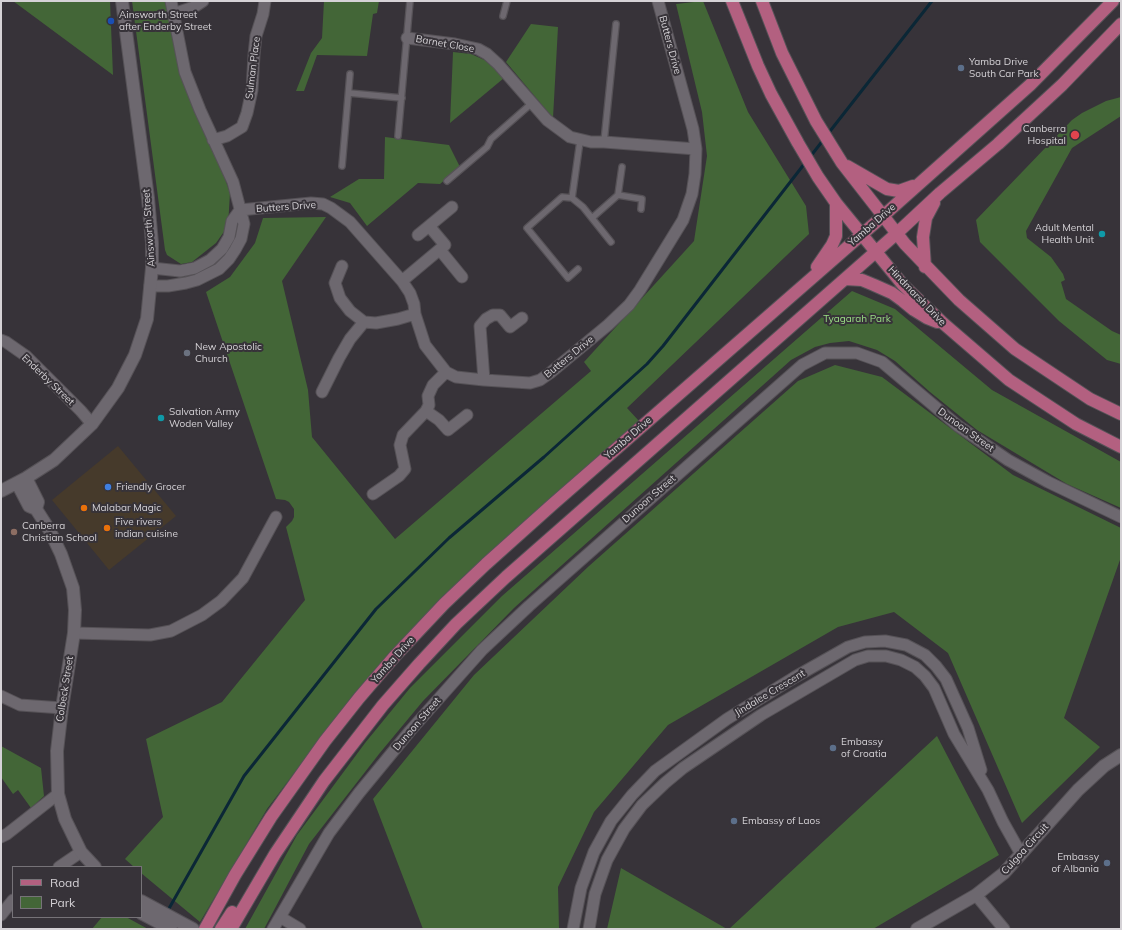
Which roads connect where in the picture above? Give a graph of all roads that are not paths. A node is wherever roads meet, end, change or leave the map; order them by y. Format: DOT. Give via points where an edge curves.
graph roads {
  1 [pos="122,1"];
  2 [pos="171,1"];
  3 [pos="203,1"];
  4 [pos="265,1"];
  5 [pos="410,1"];
  6 [pos="507,1"];
  7 [pos="658,1"];
  8 [pos="722,1"];
  9 [pos="732,1"];
  10 [pos="762,1"];
  11 [pos="1113,1"];
  12 [pos="173,14"];
  13 [pos="737,14"];
  14 [pos="503,16"];
  15 [pos="616,24"];
  16 [pos="1121,24"];
  17 [pos="407,38"];
  18 [pos="350,74"];
  19 [pos="349,93"];
  20 [pos="402,98"];
  21 [pos="532,103"];
  22 [pos="398,136"];
  23 [pos="213,140"];
  24 [pos="580,140"];
  25 [pos="604,142"];
  26 [pos="696,149"];
  27 [pos="840,159"];
  28 [pos="342,166"];
  29 [pos="622,167"];
  30 [pos="447,181"];
  31 [pos="917,185"];
  32 [pos="940,193"];
  33 [pos="618,195"];
  34 [pos="572,198"];
  35 [pos="836,203"];
  36 [pos="452,207"];
  37 [pos="641,209"];
  38 [pos="240,210"];
  39 [pos="883,216"];
  40 [pos="592,218"];
  41 [pos="429,226"];
  42 [pos="862,234"];
  43 [pos="896,234"];
  44 [pos="418,235"];
  45 [pos="611,242"];
  46 [pos="440,250"];
  47 [pos="876,251"];
  48 [pos="342,266"];
  49 [pos="925,267"];
  50 [pos="152,268"];
  51 [pos="578,269"];
  52 [pos="462,277"];
  53 [pos="844,279"];
  54 [pos="402,281"];
  55 [pos="803,285"];
  56 [pos="150,286"];
  57 [pos="415,314"];
  58 [pos="522,318"];
  59 [pos="364,322"];
  60 [pos="944,324"];
  61 [pos="1,340"];
  62 [pos="446,372"];
  63 [pos="484,380"];
  64 [pos="322,392"];
  65 [pos="426,411"];
  66 [pos="1121,414"];
  67 [pos="467,415"];
  68 [pos="92,424"];
  69 [pos="1121,447"];
  70 [pos="21,480"];
  71 [pos="1,491"];
  72 [pos="373,494"];
  73 [pos="276,517"];
  74 [pos="1121,517"];
  75 [pos="74,633"];
  76 [pos="1,696"];
  77 [pos="62,708"];
  78 [pos="1121,755"];
  79 [pos="988,790"];
  80 [pos="58,794"];
  81 [pos="1,837"];
  82 [pos="81,852"];
  83 [pos="1021,854"];
  84 [pos="60,866"];
  85 [pos="94,866"];
  86 [pos="976,895"];
  87 [pos="248,899"];
  88 [pos="12,901"];
  89 [pos="144,909"];
  90 [pos="1,915"];
  91 [pos="280,917"];
  92 [pos="175,925"];
  93 [pos="193,929"];
  94 [pos="205,929"];
  95 [pos="222,929"];
  96 [pos="231,929"];
  97 [pos="273,929"];
  98 [pos="300,929"];
  99 [pos="573,929"];
  100 [pos="589,929"];
  101 [pos="917,929"];
  102 [pos="1004,929"];
  1 -- 50 [label="street, Ainsworth Street" via="148,198"];
  2 -- 12 [label="street, Butters Drive"];
  3 -- 12 [label="street"];
  4 -- 23 [label="street, Sulman Place" via="256,36 252,90 242,127 227,136"];
  5 -- 17 [label="lane, Barnet Close"];
  6 -- 14 [label="lane"];
  7 -- 26 [label="street, Butters Drive" via="693,129"];
  8 -- 13 [label="main road"];
  9 -- 13 [label="main road, Hindmarsh Drive"];
  10 -- 27 [label="main road" via="782,53 816,121"];
  11 -- 31 [label="main road, Yamba Drive" via="1030,85"];
  12 -- 23 [label="street, Butters Drive" via="185,72"];
  13 -- 35 [label="main road, Hindmarsh Drive" via="771,94 818,177"];
  15 -- 25 [label="lane"];
  16 -- 32 [label="main road" via="1042,104"];
  17 -- 20 [label="lane, Barnet Close"];
  17 -- 21 [label="street, Barnet Close" via="478,49 498,64"];
  18 -- 19 [label="lane"];
  19 -- 20 [label="lane"];
  19 -- 28 [label="lane"];
  20 -- 22 [label="lane, Barnet Close"];
  21 -- 24 [label="street, Barnet Close" via="559,130"];
  21 -- 30 [label="lane"];
  23 -- 38 [label="street, Butters Drive" via="233,182"];
  24 -- 25 [label="street, Barnet Close"];
  24 -- 34 [label="lane"];
  25 -- 26 [label="street, Barnet Close"];
  26 -- 63 [label="street, Butters Drive" via="692,194 683,220 629,305 540,380 530,383"];
  27 -- 31 [label="main road" via="887,190 899,191"];
  27 -- 39 [label="main road"];
  29 -- 33 [label="lane"];
  31 -- 39 [label="main road, Yamba Drive"];
  32 -- 43 [label="main road"];
  32 -- 49 [label="main road" via="926,218"];
  33 -- 37 [label="lane" via="642,199"];
  33 -- 40 [label="lane"];
  34 -- 40 [label="lane"];
  34 -- 51 [label="lane" via="562,197 527,228 568,278"];
  35 -- 42 [label="main road, Hindmarsh Drive"];
  35 -- 55 [label="main road" via="836,236"];
  36 -- 41 [label="street"];
  38 -- 50 [label="street" via="232,221 229,237 210,260 195,268 180,271"];
  38 -- 54 [label="street, Butters Drive" via="322,204 350,222"];
  38 -- 56 [label="street, Butters Drive" via="244,224 241,239 229,259 219,269 186,283"];
  39 -- 42 [label="main road, Yamba Drive"];
  39 -- 43 [label="main road"];
  40 -- 45 [label="lane"];
  41 -- 44 [label="street"];
  41 -- 46 [label="street" via="445,245"];
  42 -- 47 [label="main road, Hindmarsh Drive"];
  42 -- 55 [label="main road, Yamba Drive"];
  43 -- 47 [label="main road"];
  43 -- 49 [label="main road"];
  46 -- 52 [label="street"];
  46 -- 54 [label="street"];
  47 -- 53 [label="main road"];
  47 -- 60 [label="main road, Hindmarsh Drive" via="903,285"];
  48 -- 59 [label="street" via="335,283 340,298 350,311"];
  49 -- 66 [label="main road" via="1015,349 1090,399"];
  50 -- 56 [label="street, Ainsworth Street"];
  53 -- 60 [label="main road" via="862,280 892,293 914,310"];
  53 -- 87 [label="main road" via="506,577 451,630 383,705 349,748 303,811"];
  54 -- 57 [label="street, Butters Drive" via="410,293"];
  55 -- 94 [label="main road, Yamba Drive" via="486,564 410,640 325,741 271,817"];
  56 -- 68 [label="street, Ainsworth Street" via="147,319 135,355 118,388"];
  57 -- 59 [label="street" via="398,320"];
  57 -- 62 [label="street, Butters Drive" via="425,345"];
  58 -- 63 [label="street" via="510,328 500,315 493,315 480,326"];
  59 -- 64 [label="street" via="350,339"];
  60 -- 69 [label="main road, Hindmarsh Drive" via="1009,380 1076,424"];
  61 -- 68 [label="street, Enderby Street" via="26,356"];
  62 -- 63 [label="street, Butters Drive"];
  62 -- 65 [label="street" via="433,385"];
  65 -- 67 [label="street" via="448,430"];
  65 -- 72 [label="street" via="403,435 400,445 405,469"];
  68 -- 70 [label="street, Ainsworth Street" via="54,460"];
  70 -- 71 [label="street, Ainsworth Street"];
  70 -- 75 [label="street, Colbeck Street" via="38,502 36,509 55,542 72,584"];
  73 -- 75 [label="street" via="243,578 221,601 197,618 171,631 150,635"];
  74 -- 91 [label="street, Dunoon Street" via="1008,460 958,426 882,362 857,353 825,353 802,365 482,650 359,793 329,833"];
  75 -- 77 [label="street, Colbeck Street"];
  76 -- 77 [label="street" via="20,705"];
  77 -- 80 [label="street, Colbeck Street" via="57,751"];
  78 -- 83 [label="street, Culgoa Circuit" via="1104,766 1078,790"];
  79 -- 83 [label="street, Jindalee Crescent"];
  79 -- 99 [label="street, Jindalee Crescent" via="968,728 946,679 936,666 925,655 906,645 884,641 865,642 848,647 727,719 655,771 611,820 594,852 581,888"];
  79 -- 100 [label="street, Jindalee Crescent" via="954,734 926,676 915,667 886,656 868,656 856,660 736,732 684,768 642,805 624,829 607,860 595,894"];
  80 -- 81 [label="street"];
  80 -- 82 [label="street, Colbeck Street" via="65,819"];
  82 -- 84 [label="street"];
  82 -- 85 [label="street, Colbeck Street"];
  83 -- 86 [label="street, Culgoa Circuit" via="1004,873"];
  86 -- 101 [label="street, Culgoa Circuit"];
  86 -- 102 [label="street"];
  87 -- 95 [label="main road" via="234,908"];
  87 -- 96 [label="main road"];
  88 -- 90 [label="street"];
  89 -- 92 [label="street"];
  91 -- 97 [label="street, Dunoon Street"];
  91 -- 98 [label="street"];
  92 -- 93 [label="street"];
}
